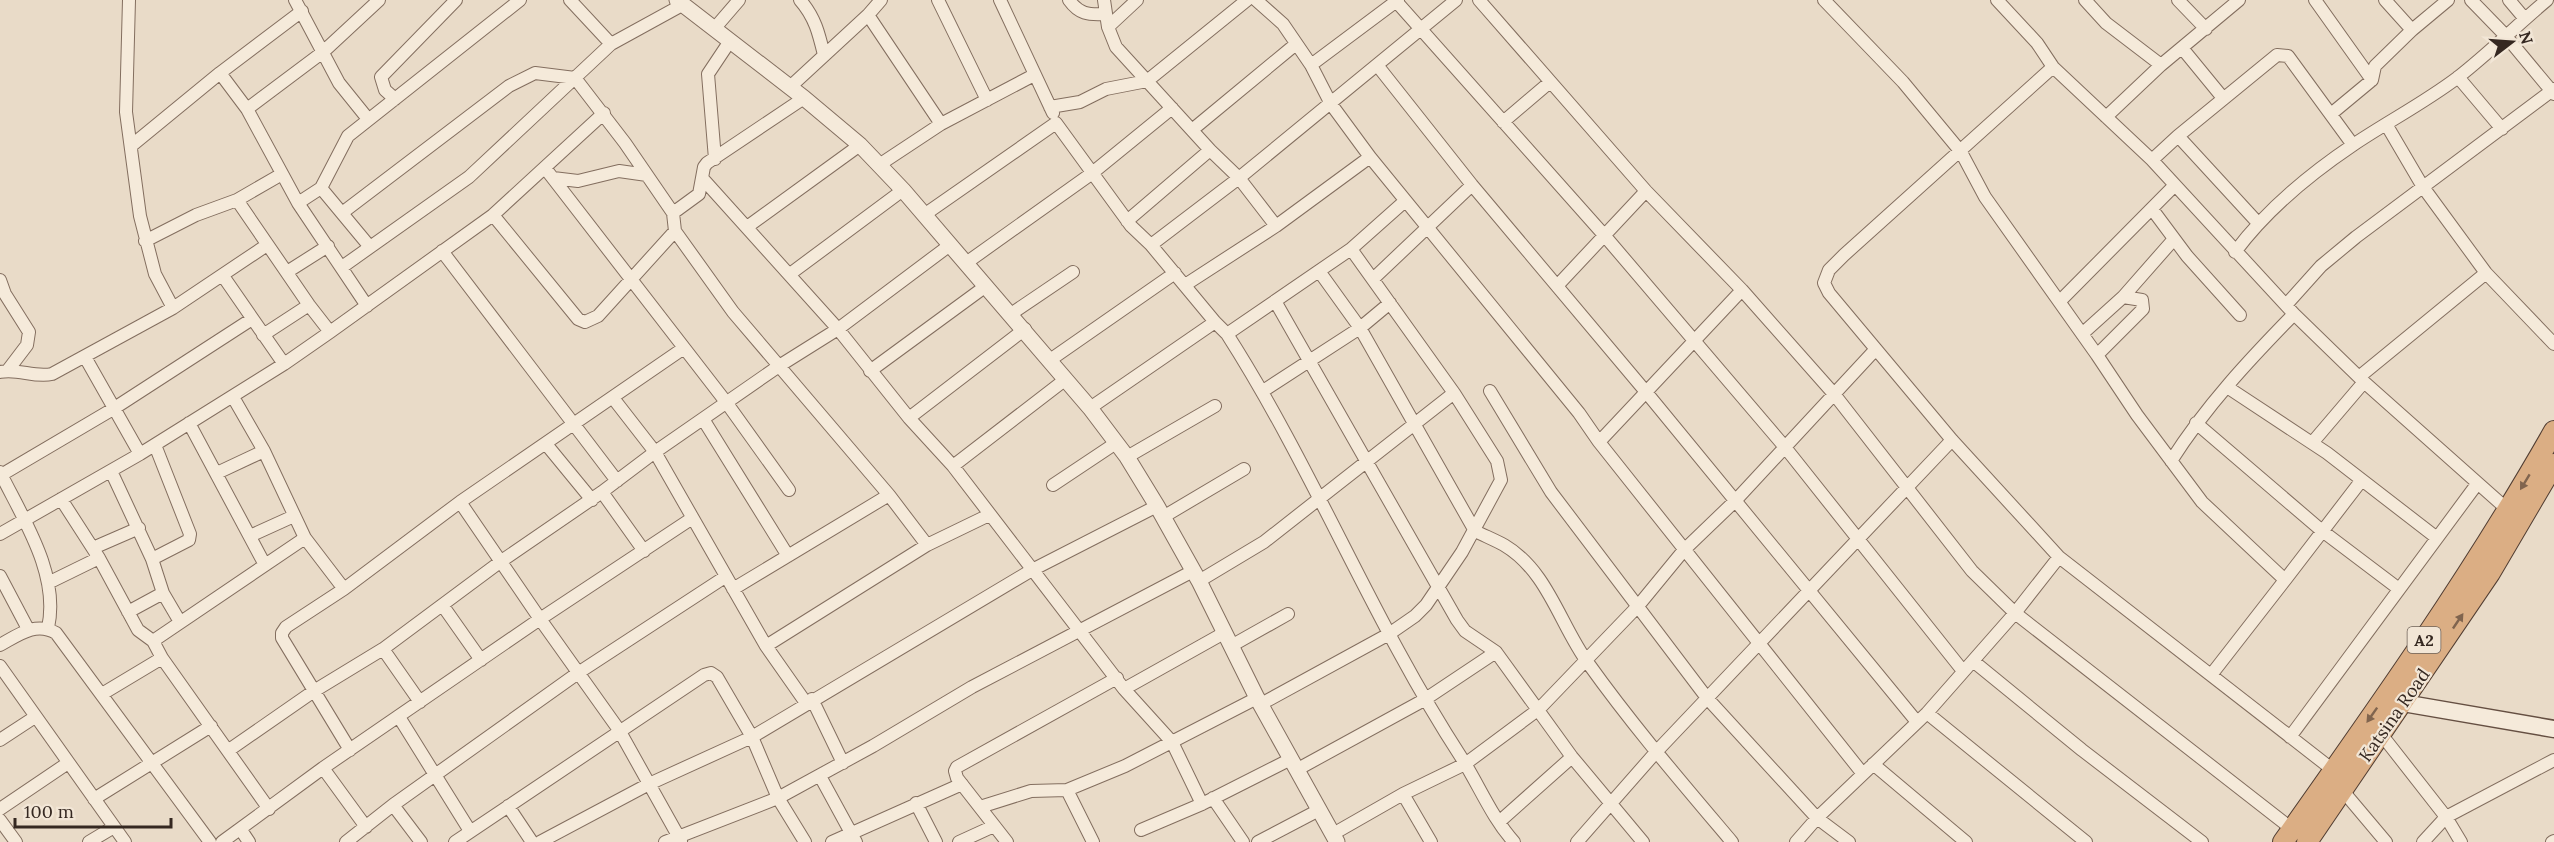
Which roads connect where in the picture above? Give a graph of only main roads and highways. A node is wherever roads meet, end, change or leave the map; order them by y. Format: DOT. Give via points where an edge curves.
graph roads {
  1 [pos="2554,431"];
  2 [pos="2554,464"];
  3 [pos="2395,698"];
  4 [pos="2554,729"];
  5 [pos="2294,837"];
  1 -- 3 [label="highway, A2, one-way"];
  3 -- 2 [label="highway, Katsina Road / A2, one-way" via="2490,573"];
  3 -- 4 [label="main road"];
  3 -- 5 [label="highway, A2, one-way" via="2333,770"];
  3 -- 5 [label="highway, Katsina Road / A2" via="2381,734 2343,791"];
}
